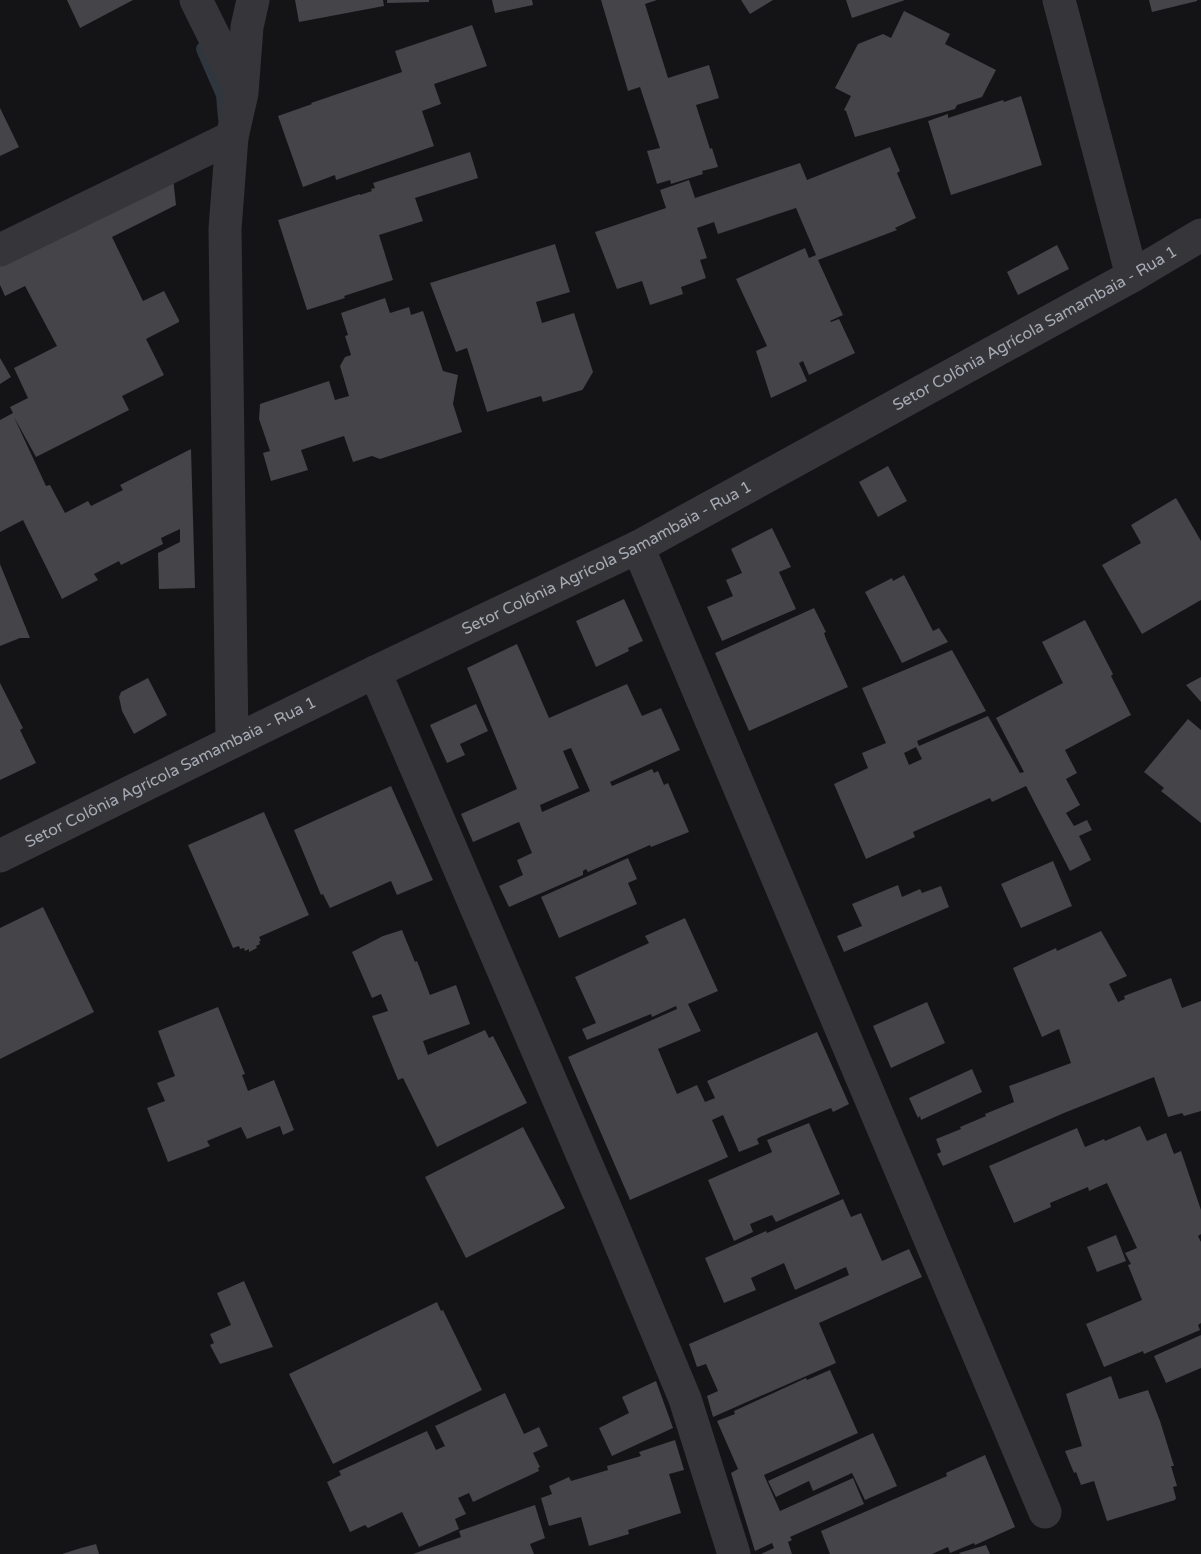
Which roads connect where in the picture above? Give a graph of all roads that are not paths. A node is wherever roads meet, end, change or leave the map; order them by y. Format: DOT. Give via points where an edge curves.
graph roads {
  1 [pos="196,0"];
  2 [pos="253,0"];
  3 [pos="1059,0"];
  4 [pos="242,93"];
  5 [pos="232,137"];
  6 [pos="1201,235"];
  7 [pos="0,250"];
  8 [pos="1132,276"];
  9 [pos="638,547"];
  10 [pos="375,672"];
  11 [pos="232,742"];
  12 [pos="0,856"];
  13 [pos="1045,1512"];
  14 [pos="734,1554"];
  1 -- 4 [label="street"];
  2 -- 4 [label="street"];
  3 -- 8 [label="street"];
  4 -- 5 [label="street"];
  5 -- 7 [label="street"];
  5 -- 11 [label="street" via="225,229"];
  6 -- 8 [label="street, Setor Colônia Agrícola Samambaia - Rua 1"];
  8 -- 9 [label="street, Setor Colônia Agrícola Samambaia - Rua 1"];
  9 -- 10 [label="street, Setor Colônia Agrícola Samambaia - Rua 1"];
  9 -- 13 [label="street"];
  10 -- 11 [label="street, Setor Colônia Agrícola Samambaia - Rua 1"];
  10 -- 14 [label="street" via="685,1399"];
  11 -- 12 [label="street, Setor Colônia Agrícola Samambaia - Rua 1"];
}
